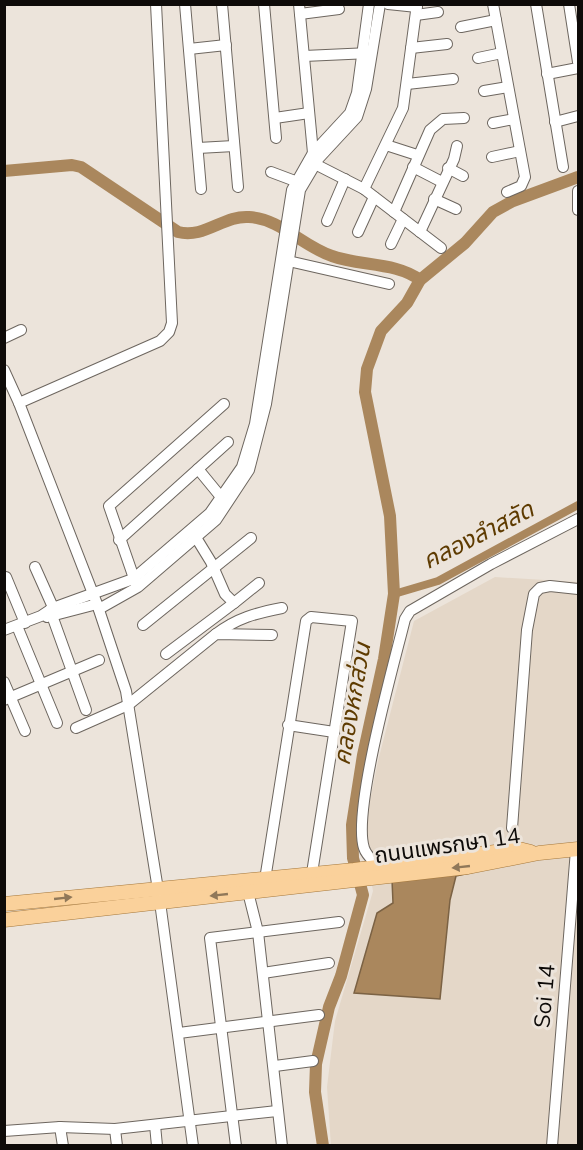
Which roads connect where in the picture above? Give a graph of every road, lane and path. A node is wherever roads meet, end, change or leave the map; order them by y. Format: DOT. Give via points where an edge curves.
graph roads {
  1 [pos="156,4"];
  2 [pos="185,4"];
  3 [pos="222,4"];
  4 [pos="264,4"];
  5 [pos="369,4"];
  6 [pos="380,4"];
  7 [pos="388,4"];
  8 [pos="494,4"];
  9 [pos="536,4"];
  10 [pos="569,4"];
  11 [pos="300,9"];
  12 [pos="339,9"];
  13 [pos="416,9"];
  14 [pos="438,12"];
  15 [pos="496,21"];
  16 [pos="575,21"];
  17 [pos="461,27"];
  18 [pos="447,44"];
  19 [pos="226,45"];
  20 [pos="411,48"];
  21 [pos="189,49"];
  22 [pos="368,52"];
  23 [pos="502,53"];
  24 [pos="304,56"];
  25 [pos="478,58"];
  26 [pos="579,62"];
  27 [pos="579,68"];
  28 [pos="547,74"];
  29 [pos="453,79"];
  30 [pos="406,84"];
  31 [pos="508,87"];
  32 [pos="484,91"];
  33 [pos="309,113"];
  34 [pos="579,116"];
  35 [pos="275,118"];
  36 [pos="464,118"];
  37 [pos="514,119"];
  38 [pos="555,122"];
  39 [pos="493,123"];
  40 [pos="276,138"];
  41 [pos="387,145"];
  42 [pos="234,146"];
  43 [pos="457,146"];
  44 [pos="198,148"];
  45 [pos="520,151"];
  46 [pos="417,155"];
  47 [pos="492,157"];
  48 [pos="312,159"];
  49 [pos="413,167"];
  50 [pos="563,167"];
  51 [pos="448,168"];
  52 [pos="271,172"];
  53 [pos="463,176"];
  54 [pos="345,179"];
  55 [pos="295,181"];
  56 [pos="442,182"];
  57 [pos="238,187"];
  58 [pos="201,189"];
  59 [pos="364,189"];
  60 [pos="579,191"];
  61 [pos="507,192"];
  62 [pos="374,197"];
  63 [pos="434,199"];
  64 [pos="456,208"];
  65 [pos="579,210"];
  66 [pos="394,212"];
  67 [pos="291,216"];
  68 [pos="403,219"];
  69 [pos="327,220"];
  70 [pos="358,232"];
  71 [pos="420,232"];
  72 [pos="391,244"];
  73 [pos="441,248"];
  74 [pos="285,260"];
  75 [pos="389,284"];
  76 [pos="21,330"];
  77 [pos="4,338"];
  78 [pos="4,370"];
  79 [pos="20,403"];
  80 [pos="224,404"];
  81 [pos="258,426"];
  82 [pos="228,442"];
  83 [pos="198,469"];
  84 [pos="220,497"];
  85 [pos="579,519"];
  86 [pos="194,534"];
  87 [pos="251,538"];
  88 [pos="119,540"];
  89 [pos="35,567"];
  90 [pos="214,568"];
  91 [pos="6,577"];
  92 [pos="135,583"];
  93 [pos="259,583"];
  94 [pos="579,589"];
  95 [pos="97,602"];
  96 [pos="234,603"];
  97 [pos="282,608"];
  98 [pos="50,613"];
  99 [pos="21,625"];
  100 [pos="143,625"];
  101 [pos="4,630"];
  102 [pos="216,634"];
  103 [pos="272,635"];
  104 [pos="166,654"];
  105 [pos="99,660"];
  106 [pos="72,672"];
  107 [pos="4,682"];
  108 [pos="42,685"];
  109 [pos="8,699"];
  110 [pos="129,705"];
  111 [pos="86,710"];
  112 [pos="57,723"];
  113 [pos="288,725"];
  114 [pos="76,728"];
  115 [pos="25,731"];
  116 [pos="334,732"];
  117 [pos="512,828"];
  118 [pos="577,850"];
  119 [pos="374,870"];
  120 [pos="312,873"];
  121 [pos="341,876"];
  122 [pos="264,884"];
  123 [pos="248,892"];
  124 [pos="159,896"];
  125 [pos="4,904"];
  126 [pos="4,920"];
  127 [pos="339,922"];
  128 [pos="258,932"];
  129 [pos="329,963"];
  130 [pos="263,973"];
  131 [pos="319,1015"];
  132 [pos="269,1021"];
  133 [pos="222,1028"];
  134 [pos="179,1033"];
  135 [pos="313,1061"];
  136 [pos="275,1066"];
  137 [pos="277,1111"];
  138 [pos="233,1117"];
  139 [pos="190,1121"];
  140 [pos="155,1125"];
  141 [pos="60,1127"];
  142 [pos="115,1129"];
  143 [pos="4,1131"];
  144 [pos="63,1146"];
  145 [pos="117,1146"];
  146 [pos="157,1146"];
  147 [pos="193,1146"];
  148 [pos="236,1146"];
  149 [pos="282,1146"];
  150 [pos="552,1146"];
  1 -- 79 [label="street" via="172,323 169,332 160,341"];
  2 -- 21 [label="street"];
  3 -- 19 [label="street"];
  4 -- 35 [label="street"];
  5 -- 22 [label="street"];
  6 -- 22 [label="street"];
  7 -- 13 [label="street"];
  8 -- 15 [label="street"];
  9 -- 28 [label="street"];
  10 -- 16 [label="street"];
  11 -- 12 [label="street"];
  11 -- 24 [label="street"];
  13 -- 14 [label="street"];
  13 -- 20 [label="street"];
  15 -- 17 [label="street"];
  15 -- 23 [label="street"];
  16 -- 26 [label="street"];
  18 -- 20 [label="street"];
  19 -- 21 [label="street"];
  19 -- 42 [label="street"];
  20 -- 30 [label="street"];
  21 -- 44 [label="street"];
  22 -- 24 [label="street"];
  22 -- 48 [label="street" via="350,113"];
  23 -- 25 [label="street"];
  23 -- 31 [label="street"];
  24 -- 33 [label="street"];
  27 -- 28 [label="street"];
  28 -- 38 [label="street"];
  29 -- 30 [label="street"];
  30 -- 41 [label="street" via="403,108"];
  31 -- 32 [label="street"];
  31 -- 37 [label="street"];
  33 -- 35 [label="street"];
  33 -- 48 [label="street"];
  34 -- 38 [label="street"];
  35 -- 40 [label="street"];
  36 -- 46 [label="street" via="443,119 435,124"];
  37 -- 39 [label="street"];
  37 -- 45 [label="street"];
  38 -- 50 [label="street"];
  41 -- 46 [label="street"];
  41 -- 59 [label="street"];
  42 -- 44 [label="street"];
  42 -- 57 [label="street"];
  43 -- 51 [label="street"];
  44 -- 58 [label="street"];
  45 -- 47 [label="street"];
  45 -- 61 [label="street" via="525,181"];
  46 -- 49 [label="street"];
  48 -- 54 [label="street"];
  48 -- 55 [label="street"];
  48 -- 67 [label="street"];
  49 -- 56 [label="street"];
  49 -- 66 [label="street"];
  51 -- 53 [label="street"];
  51 -- 56 [label="street"];
  52 -- 55 [label="street"];
  54 -- 59 [label="street"];
  54 -- 69 [label="street"];
  55 -- 67 [label="street"];
  56 -- 63 [label="street"];
  59 -- 62 [label="street"];
  60 -- 65 [label="street"];
  62 -- 66 [label="street"];
  62 -- 70 [label="street"];
  63 -- 64 [label="street"];
  63 -- 71 [label="street"];
  66 -- 68 [label="street"];
  67 -- 74 [label="street"];
  68 -- 71 [label="street"];
  68 -- 72 [label="street"];
  71 -- 73 [label="street"];
  74 -- 75 [label="street"];
  74 -- 81 [label="street"];
  76 -- 77 [label="street"];
  78 -- 79 [label="street"];
  79 -- 95 [label="street"];
  80 -- 88 [label="street" via="110,503"];
  81 -- 84 [label="street" via="242,467"];
  81 -- 86 [label="street" via="249,470 222,513"];
  82 -- 83 [label="street"];
  83 -- 84 [label="street"];
  83 -- 88 [label="street"];
  84 -- 86 [label="street"];
  85 -- 119 [label="street" via="491,564 410,611 405,619 366,796 364,850"];
  86 -- 90 [label="street"];
  86 -- 92 [label="street"];
  87 -- 90 [label="street"];
  88 -- 92 [label="street"];
  89 -- 98 [label="street"];
  90 -- 96 [label="street"];
  90 -- 100 [label="street"];
  91 -- 99 [label="street"];
  92 -- 95 [label="street"];
  92 -- 95 [label="street"];
  93 -- 96 [label="street"];
  94 -- 117 [label="street" via="550,586 534,594 527,630"];
  95 -- 98 [label="street"];
  95 -- 110 [label="street"];
  96 -- 104 [label="street"];
  97 -- 102 [label="street" via="231,622"];
  98 -- 99 [label="street"];
  98 -- 106 [label="street"];
  99 -- 101 [label="street"];
  99 -- 108 [label="street"];
  102 -- 103 [label="street"];
  102 -- 110 [label="street"];
  105 -- 106 [label="street"];
  106 -- 108 [label="street"];
  106 -- 111 [label="street"];
  107 -- 109 [label="street"];
  108 -- 109 [label="street"];
  108 -- 112 [label="street"];
  109 -- 115 [label="street"];
  110 -- 114 [label="street"];
  110 -- 124 [label="street"];
  113 -- 116 [label="street"];
  113 -- 116 [label="street" via="307,618 351,620"];
  113 -- 122 [label="street"];
  116 -- 120 [label="street"];
  118 -- 119 [label="main road, ถนนแพรกษา 14" via="468,867"];
  118 -- 150 [label="street, Soi 14"];
  119 -- 121 [label="main road, ถนนแพรกษา 14"];
  120 -- 121 [label="main road, ถนนแพรกษา 14"];
  120 -- 122 [label="main road, ถนนแพรกษา 14"];
  121 -- 122 [label="main road, ถนนแพรกษา 14"];
  122 -- 123 [label="main road, ถนนแพรกษา 14"];
  122 -- 124 [label="main road, ถนนแพรกษา 14"];
  123 -- 124 [label="main road, ถนนแพรกษา 14, one-way"];
  123 -- 128 [label="street"];
  125 -- 124 [label="main road, ถนนแพรกษา 14, one-way"];
  124 -- 126 [label="main road, ถนนแพรกษา 14"];
  124 -- 134 [label="street"];
  127 -- 128 [label="street"];
  128 -- 130 [label="street"];
  128 -- 133 [label="street" via="210,938"];
  129 -- 130 [label="street"];
  130 -- 132 [label="street"];
  131 -- 132 [label="street"];
  132 -- 133 [label="street"];
  132 -- 136 [label="street"];
  133 -- 134 [label="street"];
  133 -- 138 [label="street"];
  134 -- 139 [label="street"];
  135 -- 136 [label="street"];
  136 -- 137 [label="street"];
  137 -- 138 [label="street"];
  137 -- 149 [label="street"];
  138 -- 139 [label="street"];
  138 -- 148 [label="street"];
  139 -- 140 [label="street"];
  139 -- 147 [label="street"];
  140 -- 142 [label="street"];
  140 -- 146 [label="street"];
  141 -- 142 [label="street"];
  141 -- 143 [label="street"];
  141 -- 144 [label="street"];
  142 -- 145 [label="street"];
}
